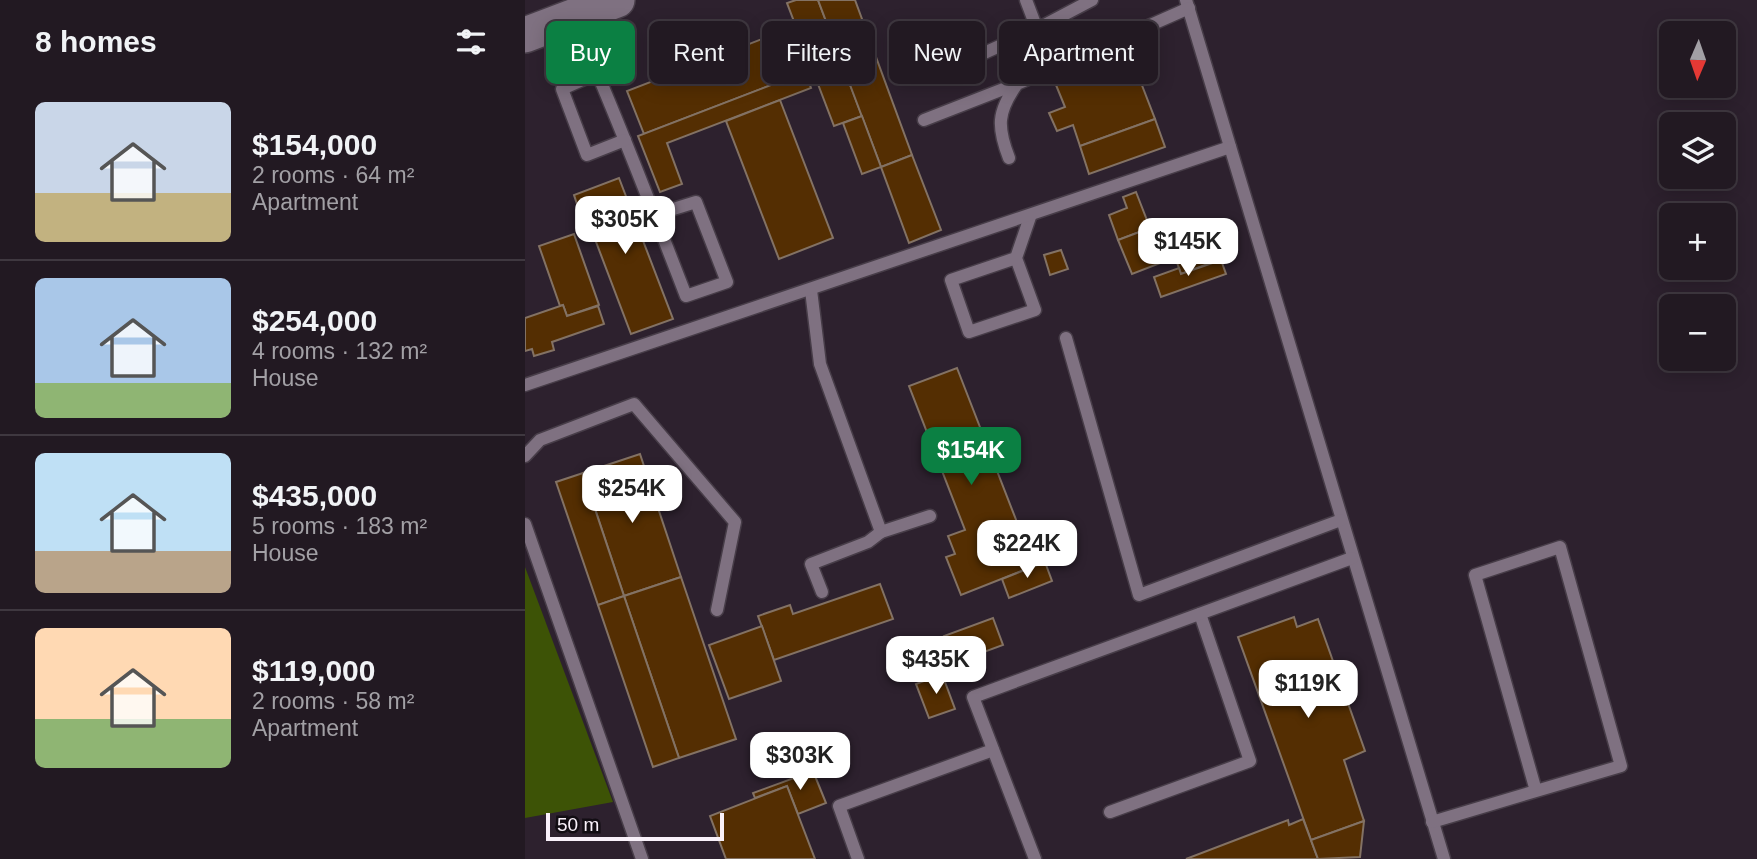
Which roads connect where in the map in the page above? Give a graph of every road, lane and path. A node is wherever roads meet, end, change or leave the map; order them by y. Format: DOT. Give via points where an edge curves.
graph roads {
  1 [pos="617,0"];
  2 [pos="1026,0"];
  3 [pos="1092,0"];
  4 [pos="1188,4"];
  5 [pos="573,17"];
  6 [pos="575,21"];
  7 [pos="1034,21"];
  8 [pos="1052,21"];
  9 [pos="1152,21"];
  10 [pos="525,34"];
  11 [pos="573,84"];
  12 [pos="602,84"];
  13 [pos="1017,84"];
  14 [pos="924,120"];
  15 [pos="625,141"];
  16 [pos="1230,147"];
  17 [pos="1009,158"];
  18 [pos="654,215"];
  19 [pos="1030,217"];
  20 [pos="1016,258"];
  21 [pos="811,290"];
  22 [pos="1066,338"];
  23 [pos="525,385"];
  24 [pos="525,456"];
  25 [pos="930,516"];
  26 [pos="1341,520"];
  27 [pos="525,524"];
  28 [pos="881,532"];
  29 [pos="1352,558"];
  30 [pos="822,592"];
  31 [pos="717,610"];
  32 [pos="1200,614"];
  33 [pos="993,750"];
  34 [pos="1536,791"];
  35 [pos="1110,812"];
  36 [pos="1432,821"];
  37 [pos="642,859"];
  38 [pos="858,859"];
  39 [pos="1035,859"];
  40 [pos="1444,859"];
  1 -- 5 [label="main road"];
  2 -- 7 [label="lane"];
  3 -- 8 [label="lane"];
  4 -- 9 [label="lane"];
  4 -- 16 [label="lane"];
  5 -- 6 [label="lane"];
  5 -- 10 [label="main road"];
  11 -- 15 [label="lane" via="562,89 587,155"];
  12 -- 15 [label="lane"];
  13 -- 14 [label="lane"];
  13 -- 17 [label="lane" via="1001,111 1001,136"];
  15 -- 18 [label="lane"];
  16 -- 19 [label="lane"];
  16 -- 26 [label="lane"];
  18 -- 18 [label="lane" via="696,202 727,282 686,296"];
  19 -- 20 [label="lane"];
  19 -- 21 [label="lane"];
  20 -- 20 [label="lane" via="951,280 969,332 1035,310"];
  21 -- 23 [label="lane"];
  21 -- 28 [label="lane" via="820,364"];
  22 -- 26 [label="lane" via="1139,595"];
  24 -- 31 [label="lane" via="540,440 634,404 735,522"];
  25 -- 28 [label="lane"];
  26 -- 29 [label="lane"];
  27 -- 37 [label="lane"];
  28 -- 30 [label="lane" via="868,542 811,564"];
  29 -- 32 [label="lane"];
  29 -- 36 [label="lane"];
  32 -- 33 [label="lane" via="973,697"];
  32 -- 35 [label="lane" via="1250,761"];
  33 -- 38 [label="lane" via="839,806"];
  33 -- 39 [label="lane"];
  34 -- 34 [label="lane" via="1621,766 1560,547 1475,575"];
  34 -- 36 [label="lane"];
  36 -- 40 [label="lane"];
}
